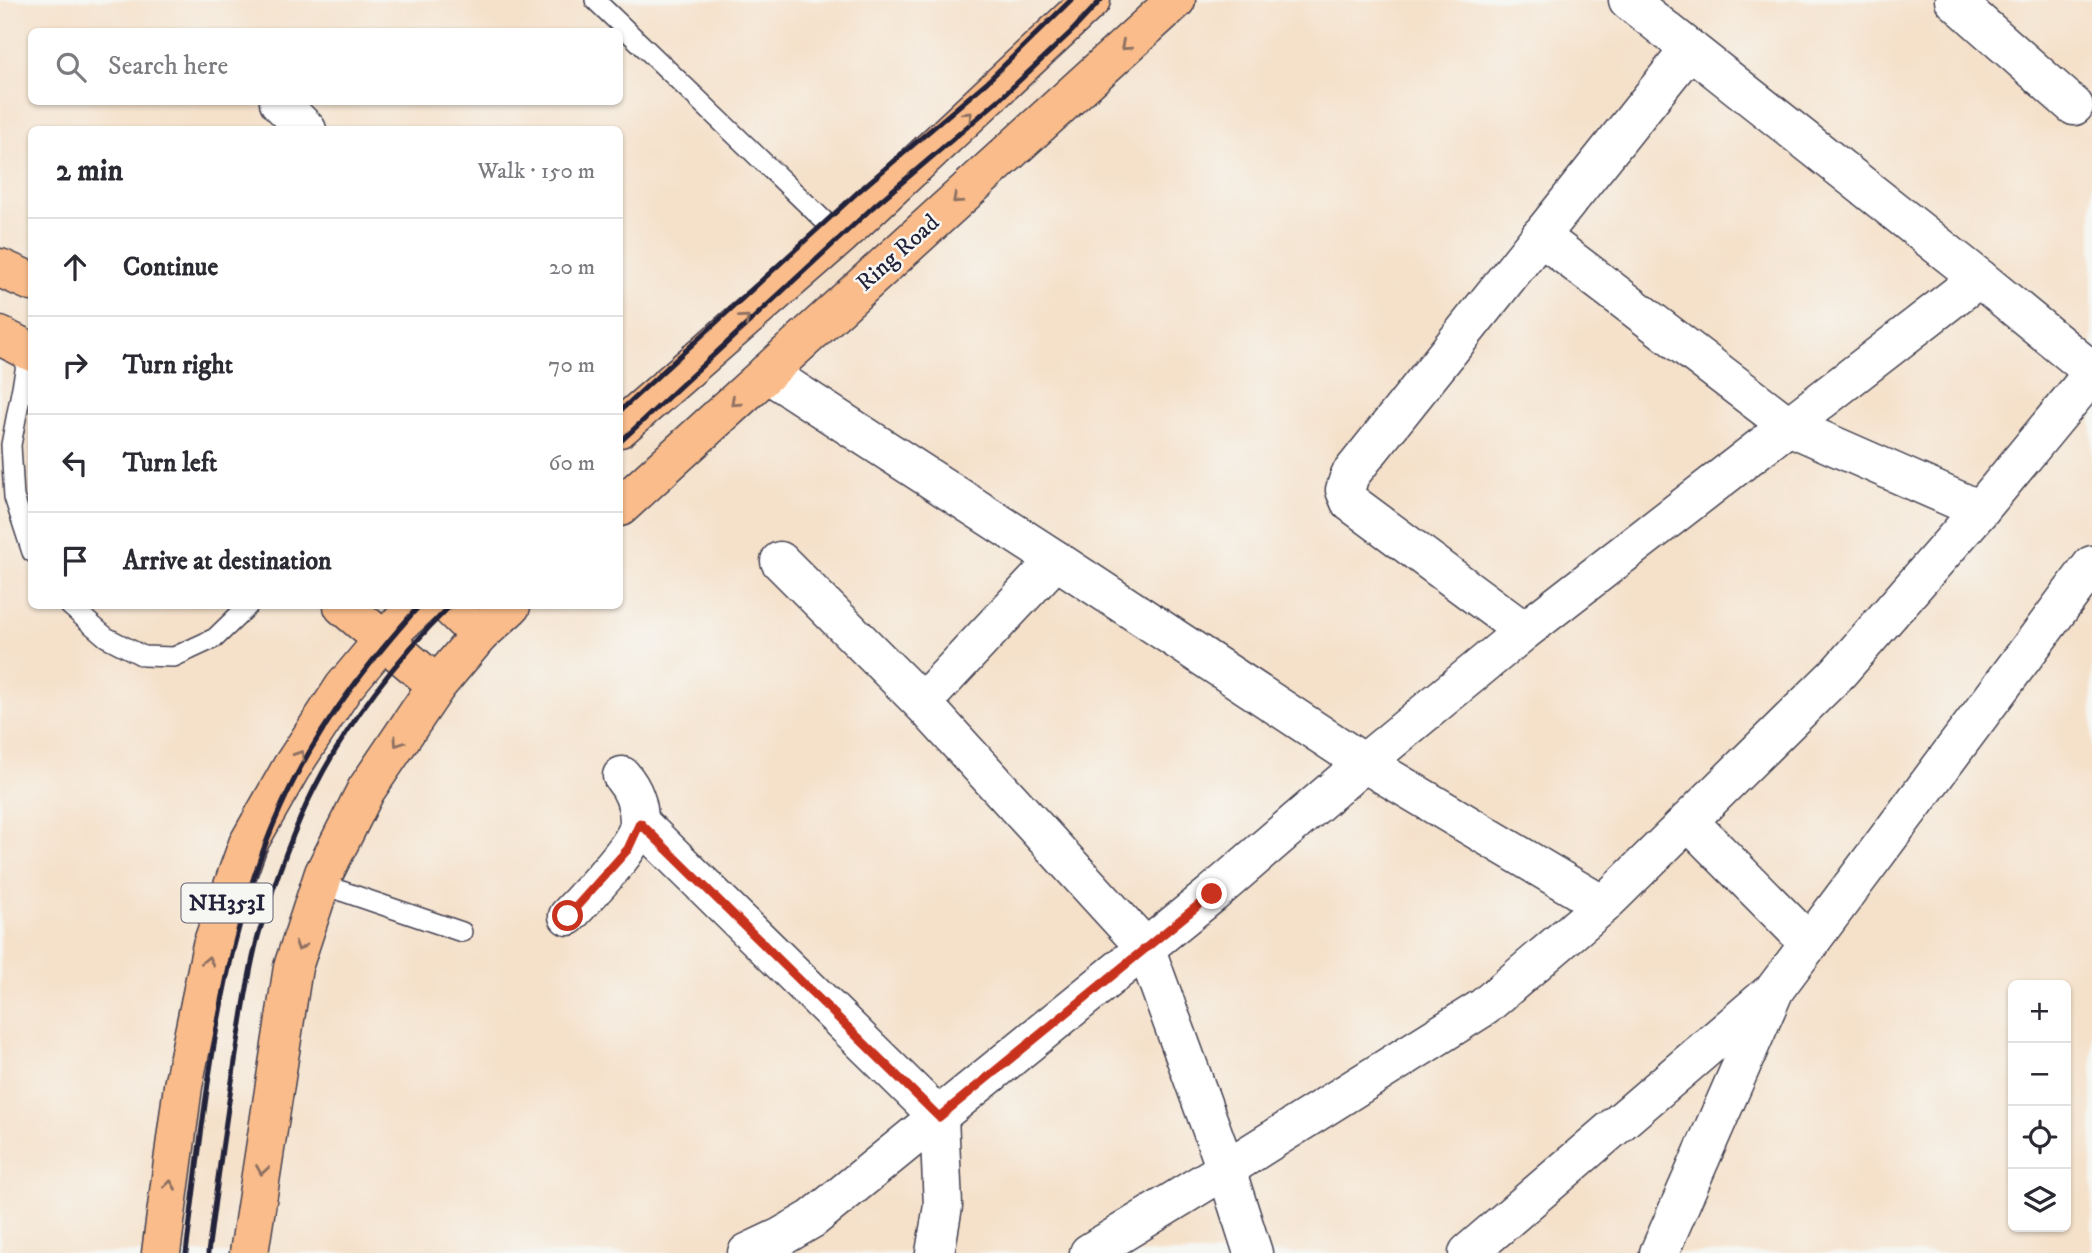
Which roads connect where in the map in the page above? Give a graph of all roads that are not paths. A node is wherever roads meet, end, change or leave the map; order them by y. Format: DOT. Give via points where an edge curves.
graph roads {
  1 [pos="595,0"];
  2 [pos="1091,0"];
  3 [pos="1176,0"];
  4 [pos="1628,0"];
  5 [pos="1954,0"];
  6 [pos="1689,50"];
  7 [pos="282,105"];
  8 [pos="2074,106"];
  9 [pos="303,126"];
  10 [pos="841,236"];
  11 [pos="1540,236"];
  12 [pos="0,268"];
  13 [pos="1979,278"];
  14 [pos="28,280"];
  15 [pos="20,346"];
  16 [pos="767,373"];
  17 [pos="2092,373"];
  18 [pos="623,425"];
  19 [pos="1789,426"];
  20 [pos="623,504"];
  21 [pos="1980,510"];
  22 [pos="28,539"];
  23 [pos="1056,559"];
  24 [pos="779,561"];
  25 [pos="2092,565"];
  26 [pos="73,609"];
  27 [pos="245,609"];
  28 [pos="347,609"];
  29 [pos="416,609"];
  30 [pos="452,609"];
  31 [pos="508,609"];
  32 [pos="1524,631"];
  33 [pos="480,635"];
  34 [pos="384,639"];
  35 [pos="436,685"];
  36 [pos="922,703"];
  37 [pos="1364,763"];
  38 [pos="622,776"];
  39 [pos="1688,821"];
  40 [pos="640,823"];
  41 [pos="321,884"];
  42 [pos="1603,905"];
  43 [pos="568,916"];
  44 [pos="462,932"];
  45 [pos="1810,944"];
  46 [pos="1145,947"];
  47 [pos="1775,989"];
  48 [pos="939,1117"];
  49 [pos="1226,1169"];
  50 [pos="161,1253"];
  51 [pos="250,1253"];
  52 [pos="747,1253"];
  53 [pos="935,1253"];
  54 [pos="1089,1253"];
  55 [pos="1253,1253"];
  56 [pos="1468,1253"];
  57 [pos="1659,1253"];
  1 -- 10 [label="lane"];
  10 -- 2 [label="main road, one-way"];
  3 -- 16 [label="main road, Ring Road, one-way"];
  4 -- 6 [label="street"];
  5 -- 8 [label="street"];
  6 -- 11 [label="street"];
  6 -- 13 [label="street"];
  7 -- 9 [label="street"];
  18 -- 10 [label="main road, one-way"];
  11 -- 19 [label="street"];
  11 -- 32 [label="street" via="1350,475 1345,490 1350,502"];
  12 -- 14 [label="main road"];
  13 -- 17 [label="street"];
  13 -- 19 [label="street"];
  15 -- 22 [label="lane" via="11,445 15,497"];
  16 -- 20 [label="main road, Ring Road, one-way"];
  16 -- 23 [label="street"];
  17 -- 21 [label="street"];
  19 -- 21 [label="street"];
  19 -- 32 [label="street"];
  21 -- 39 [label="street" via="1838,673"];
  23 -- 36 [label="street"];
  23 -- 37 [label="street"];
  24 -- 36 [label="street"];
  25 -- 45 [label="street"];
  26 -- 27 [label="lane" via="106,637 143,656 174,657 215,638"];
  28 -- 34 [label="main road"];
  29 -- 34 [label="main road, NH353I"];
  30 -- 33 [label="main road"];
  31 -- 33 [label="main road"];
  32 -- 37 [label="street"];
  33 -- 35 [label="main road"];
  34 -- 35 [label="main road"];
  50 -- 34 [label="main road, NH353I, one-way" via="186,1073 212,944 234,882 248,844 291,768 344,687"];
  35 -- 41 [label="main road, NH353I, one-way" via="366,790"];
  36 -- 46 [label="street"];
  37 -- 42 [label="street"];
  37 -- 46 [label="street"];
  38 -- 40 [label="street" via="634,791"];
  39 -- 42 [label="street"];
  39 -- 45 [label="street"];
  40 -- 43 [label="street" via="628,849"];
  40 -- 48 [label="street"];
  41 -- 44 [label="lane"];
  41 -- 51 [label="main road, NH353I, one-way" via="293,967"];
  42 -- 49 [label="street" via="1484,1007"];
  45 -- 47 [label="street"];
  46 -- 48 [label="street"];
  46 -- 49 [label="street"];
  47 -- 56 [label="street"];
  47 -- 57 [label="street"];
  48 -- 52 [label="street" via="812,1219"];
  48 -- 53 [label="street" via="943,1206"];
  49 -- 54 [label="street"];
  49 -- 55 [label="street"];
}
